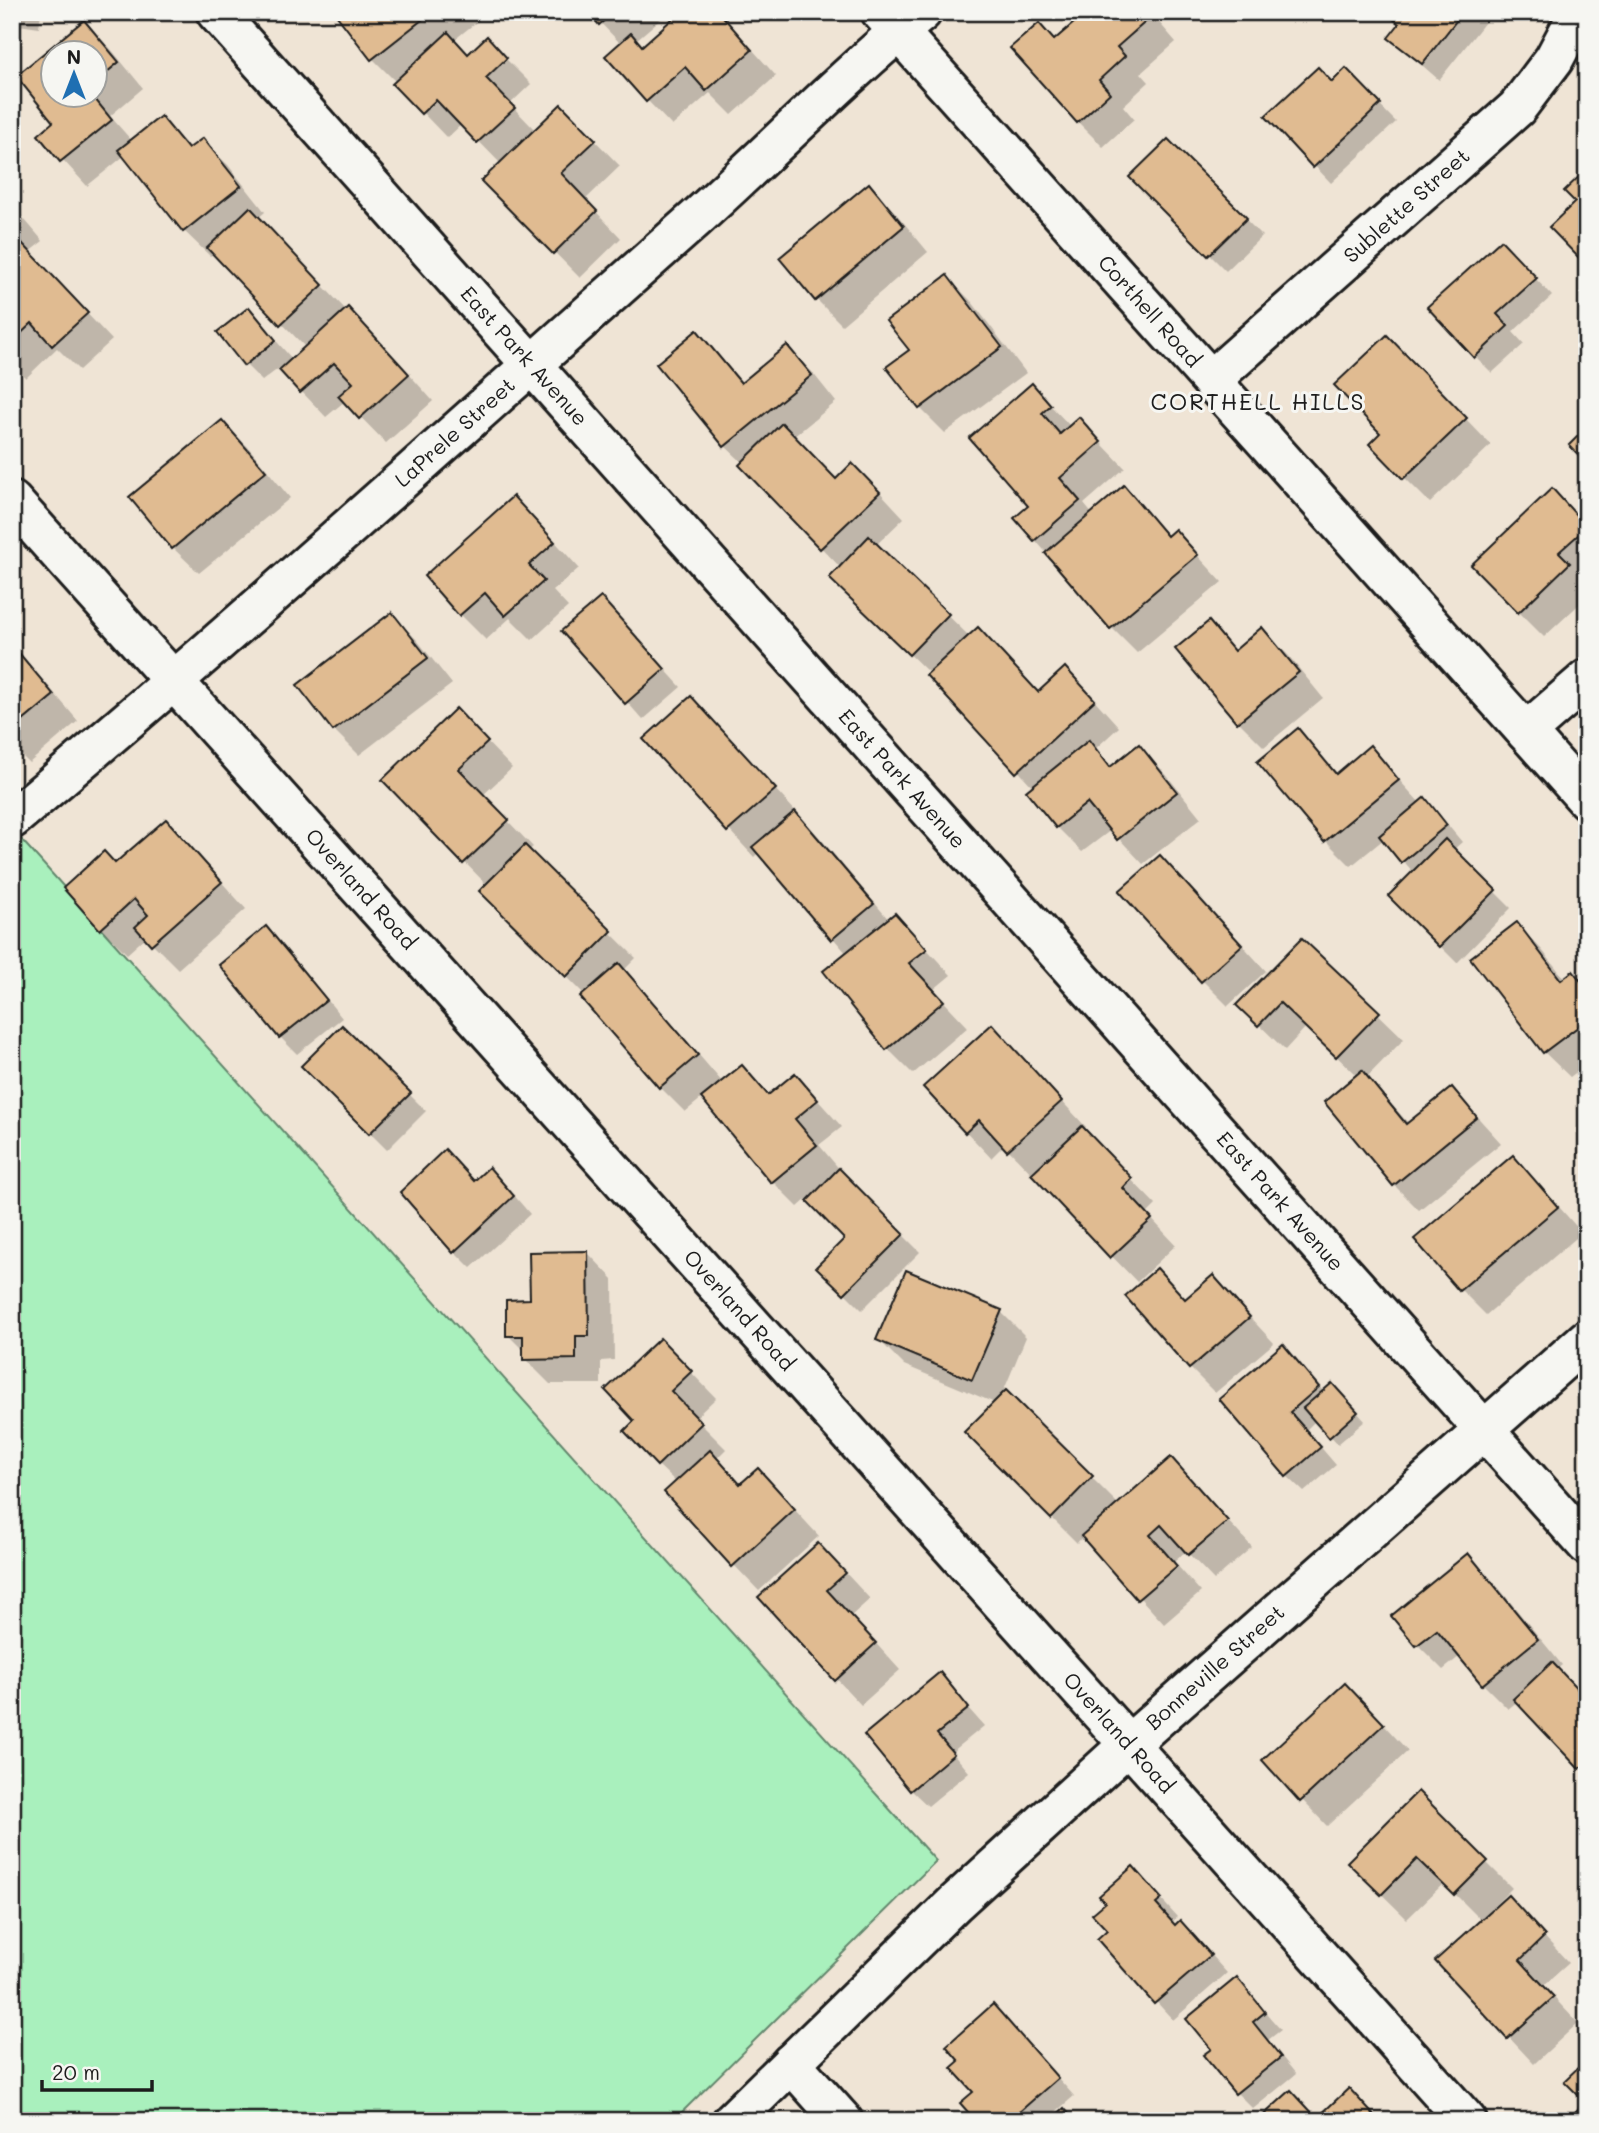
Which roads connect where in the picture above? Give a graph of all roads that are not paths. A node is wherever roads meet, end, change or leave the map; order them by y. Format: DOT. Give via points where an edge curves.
graph roads {
  1 [pos="216,12"];
  2 [pos="1579,12"];
  3 [pos="900,19"];
  4 [pos="530,366"];
  5 [pos="1211,380"];
  6 [pos="12,501"];
  7 [pos="1587,679"];
  8 [pos="174,683"];
  9 [pos="1525,732"];
  10 [pos="1587,800"];
  11 [pos="12,819"];
  12 [pos="1587,1339"];
  13 [pos="1483,1428"];
  14 [pos="1587,1545"];
  15 [pos="1128,1745"];
  16 [pos="791,2063"];
  17 [pos="732,2121"];
  18 [pos="843,2121"];
  19 [pos="1467,2121"];
  1 -- 4 [label="street, East Park Avenue"];
  2 -- 5 [label="street, Sublette Street" via="1554,59 1517,108"];
  3 -- 4 [label="street, LaPrele Street" via="709,206"];
  3 -- 5 [label="street, Corthell Road"];
  4 -- 8 [label="street, LaPrele Street"];
  4 -- 13 [label="street, East Park Avenue"];
  5 -- 9 [label="street, Corthell Road"];
  6 -- 8 [label="street, Overland Road"];
  7 -- 9 [label="street"];
  8 -- 11 [label="street, LaPrele Street"];
  8 -- 15 [label="street, Overland Road"];
  9 -- 10 [label="street, Corthell Road"];
  12 -- 13 [label="street, Bonneville Street"];
  13 -- 14 [label="street, East Park Avenue"];
  13 -- 15 [label="street, Bonneville Street"];
  15 -- 16 [label="street, Bonneville Street" via="955,1902"];
  15 -- 19 [label="street, Overland Road"];
  16 -- 17 [label="street, Bonneville Street"];
  16 -- 18 [label="street"];
}
